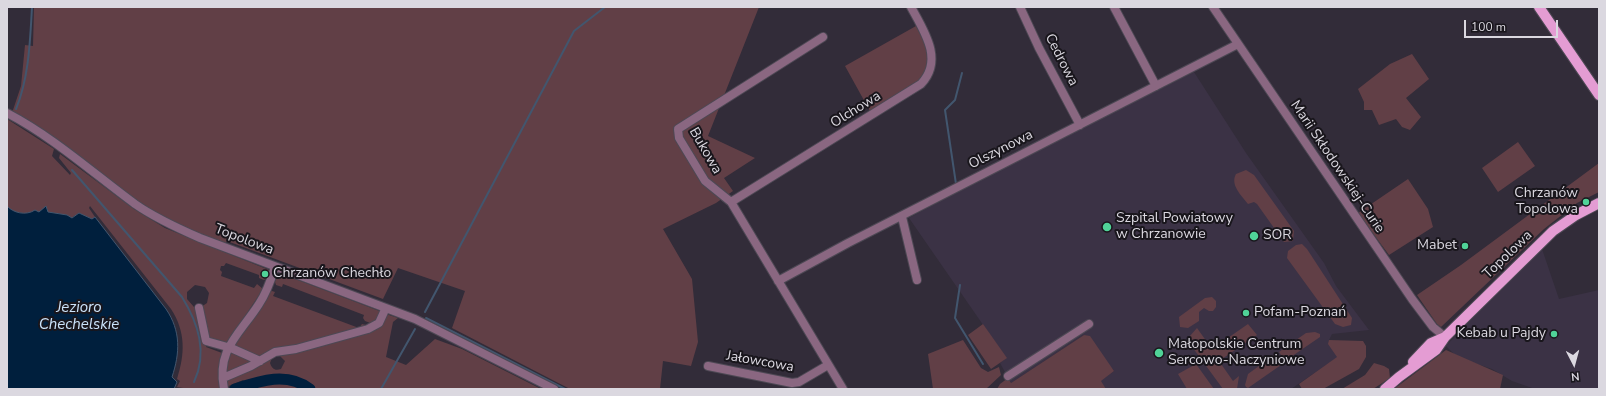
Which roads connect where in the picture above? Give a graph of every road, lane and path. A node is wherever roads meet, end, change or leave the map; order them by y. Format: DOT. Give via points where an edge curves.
graph roads {
  1 [pos="911,7"];
  2 [pos="1020,7"];
  3 [pos="1114,7"];
  4 [pos="1213,7"];
  5 [pos="1539,7"];
  6 [pos="824,37"];
  7 [pos="1238,44"];
  8 [pos="1156,86"];
  9 [pos="1599,95"];
  10 [pos="7,113"];
  11 [pos="1080,125"];
  12 [pos="731,202"];
  13 [pos="1599,203"];
  14 [pos="902,217"];
  15 [pos="275,267"];
  16 [pos="917,280"];
  17 [pos="778,281"];
  18 [pos="199,308"];
  19 [pos="384,312"];
  20 [pos="365,323"];
  21 [pos="1089,324"];
  22 [pos="374,326"];
  23 [pos="1445,337"];
  24 [pos="228,348"];
  25 [pos="260,361"];
  26 [pos="708,366"];
  27 [pos="828,366"];
  28 [pos="1008,376"];
  29 [pos="223,378"];
  30 [pos="224,389"];
  31 [pos="554,389"];
  32 [pos="843,389"];
  33 [pos="1385,389"];
  1 -- 12 [label="street, Olchowa" via="932,51 930,74 921,84"];
  2 -- 11 [label="street, Cedrowa"];
  3 -- 8 [label="street"];
  4 -- 7 [label="street, Marii Skłodowskiej-Curie"];
  5 -- 9 [label="main road"];
  6 -- 12 [label="street, Bukowa" via="678,129 679,138 705,181"];
  7 -- 8 [label="street, Olszynowa"];
  7 -- 23 [label="street, Marii Skłodowskiej-Curie" via="1412,299 1433,327"];
  8 -- 11 [label="street, Olszynowa"];
  10 -- 15 [label="street, Topolowa" via="55,144 162,221"];
  11 -- 14 [label="street, Olszynowa"];
  12 -- 17 [label="street, Bukowa"];
  13 -- 23 [label="main road, Topolowa" via="1553,231"];
  14 -- 16 [label="street"];
  14 -- 17 [label="street, Olszynowa"];
  15 -- 24 [label="street" via="264,296"];
  15 -- 31 [label="street, Topolowa" via="415,320"];
  17 -- 27 [label="street, Bukowa"];
  18 -- 24 [label="street" via="206,341"];
  19 -- 22 [label="street" via="379,323"];
  20 -- 22 [label="street"];
  21 -- 28 [label="street"];
  22 -- 25 [label="street" via="306,346 279,351"];
  23 -- 33 [label="main road, Topolowa" via="1436,350"];
  24 -- 25 [label="street"];
  24 -- 29 [label="street" via="224,358"];
  25 -- 29 [label="street"];
  26 -- 27 [label="street, Jałowcowa" via="792,383 799,382"];
  27 -- 32 [label="street, Bukowa"];
  29 -- 30 [label="street"];
}
